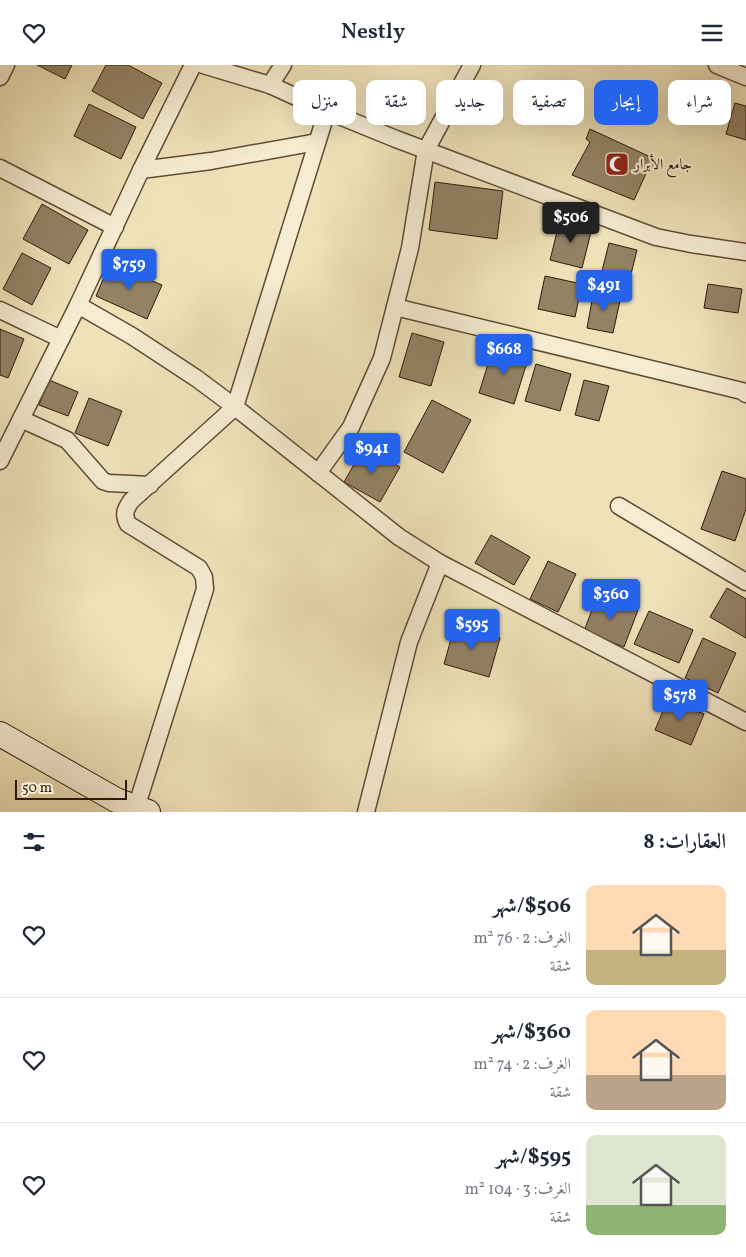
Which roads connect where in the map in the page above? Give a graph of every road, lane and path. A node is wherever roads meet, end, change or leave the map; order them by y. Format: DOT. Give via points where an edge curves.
graph roads {
  1 [pos="6,65"];
  2 [pos="193,65"];
  3 [pos="203,65"];
  4 [pos="283,65"];
  5 [pos="472,65"];
  6 [pos="717,65"];
  7 [pos="0,77"];
  8 [pos="746,77"];
  9 [pos="270,85"];
  10 [pos="293,95"];
  11 [pos="356,122"];
  12 [pos="323,125"];
  13 [pos="317,143"];
  14 [pos="426,150"];
  15 [pos="0,168"];
  16 [pos="141,170"];
  17 [pos="115,227"];
  18 [pos="746,252"];
  19 [pos="78,305"];
  20 [pos="395,307"];
  21 [pos="0,310"];
  22 [pos="61,339"];
  23 [pos="744,389"];
  24 [pos="235,407"];
  25 [pos="21,419"];
  26 [pos="0,461"];
  27 [pos="318,473"];
  28 [pos="150,485"];
  29 [pos="619,506"];
  30 [pos="440,563"];
  31 [pos="746,582"];
  32 [pos="746,722"];
  33 [pos="0,734"];
  34 [pos="128,808"];
  35 [pos="366,812"];
  1 -- 7 [label="street"];
  2 -- 16 [label="street"];
  3 -- 9 [label="street"];
  4 -- 9 [label="street"];
  5 -- 14 [label="street"];
  6 -- 8 [label="street"];
  9 -- 10 [label="street"];
  11 -- 14 [label="street"];
  12 -- 13 [label="street"];
  13 -- 16 [label="street"];
  13 -- 24 [label="street"];
  14 -- 18 [label="street" via="656,237"];
  14 -- 20 [label="street" via="410,248"];
  15 -- 17 [label="street"];
  16 -- 17 [label="street"];
  17 -- 19 [label="street"];
  19 -- 22 [label="street"];
  19 -- 24 [label="street" via="132,336"];
  20 -- 23 [label="street"];
  20 -- 27 [label="street" via="382,358 351,427"];
  21 -- 22 [label="street"];
  22 -- 25 [label="street"];
  24 -- 27 [label="street"];
  24 -- 28 [label="street"];
  25 -- 26 [label="street"];
  25 -- 28 [label="street" via="67,441 103,481"];
  27 -- 30 [label="street" via="399,537"];
  28 -- 34 [label="street" via="125,509 128,524 199,568 205,589"];
  29 -- 31 [label="street"];
  30 -- 32 [label="street"];
  30 -- 35 [label="street" via="409,642"];
  33 -- 34 [label="main road"];
}
